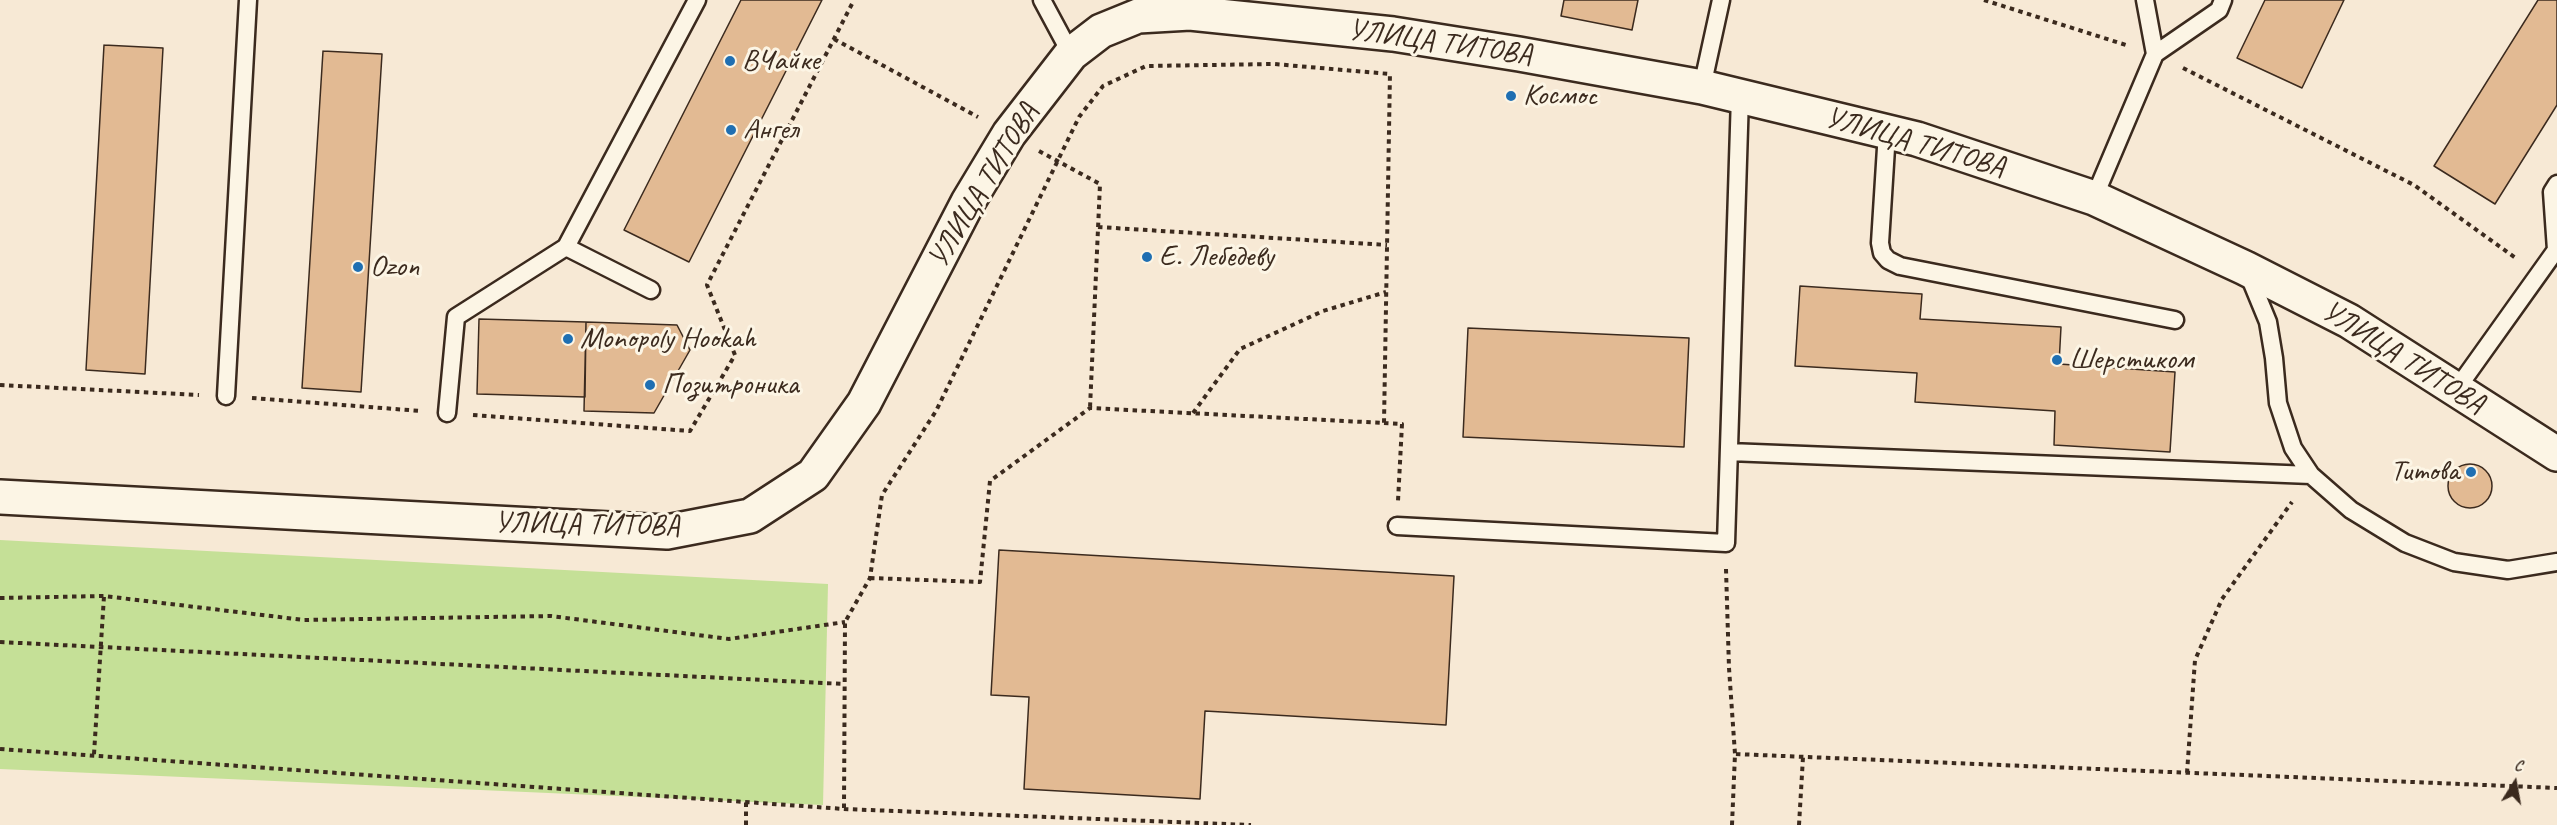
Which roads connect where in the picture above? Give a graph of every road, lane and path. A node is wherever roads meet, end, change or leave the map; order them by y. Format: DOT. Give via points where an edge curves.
graph roads {
  1 [pos="248,0"];
  2 [pos="697,0"];
  3 [pos="854,0"];
  4 [pos="1042,0"];
  5 [pos="1721,0"];
  6 [pos="1984,0"];
  7 [pos="2145,0"];
  8 [pos="2223,0"];
  9 [pos="1257,9"];
  10 [pos="834,39"];
  11 [pos="1071,54"];
  12 [pos="2155,54"];
  13 [pos="1702,87"];
  14 [pos="1740,96"];
  15 [pos="1887,132"];
  16 [pos="1009,134"];
  17 [pos="1058,161"];
  18 [pos="2557,184"];
  19 [pos="2094,198"];
  20 [pos="1098,227"];
  21 [pos="1387,245"];
  22 [pos="566,247"];
  23 [pos="2557,250"];
  24 [pos="2245,267"];
  25 [pos="2539,274"];
  26 [pos="651,290"];
  27 [pos="1386,292"];
  28 [pos="2175,320"];
  29 [pos="0,385"];
  30 [pos="2456,390"];
  31 [pos="226,396"];
  32 [pos="1090,408"];
  33 [pos="447,413"];
  34 [pos="1193,413"];
  35 [pos="1384,423"];
  36 [pos="1729,452"];
  37 [pos="2557,454"];
  38 [pos="2311,475"];
  39 [pos="0,497"];
  40 [pos="1397,526"];
  41 [pos="1726,543"];
  42 [pos="2557,555"];
  43 [pos="2550,564"];
  44 [pos="870,578"];
  45 [pos="104,596"];
  46 [pos="0,598"];
  47 [pos="845,622"];
  48 [pos="0,642"];
  49 [pos="101,646"];
  50 [pos="844,684"];
  51 [pos="0,748"];
  52 [pos="94,754"];
  53 [pos="1736,754"];
  54 [pos="1803,757"];
  55 [pos="2187,773"];
  56 [pos="2557,788"];
  57 [pos="746,801"];
  58 [pos="844,809"];
  59 [pos="746,825"];
  60 [pos="1251,825"];
  61 [pos="1732,825"];
  62 [pos="1799,825"];
  1 -- 31 [label="lane"];
  2 -- 22 [label="lane"];
  3 -- 10 [label="path"];
  4 -- 11 [label="lane"];
  5 -- 13 [label="lane"];
  6 -- 12 [label="path"];
  7 -- 12 [label="lane"];
  8 -- 12 [label="lane" via="2219,10"];
  9 -- 11 [label="main road, УЛИЦА ТИТОВА" via="1138,16 1101,31"];
  9 -- 13 [label="main road, УЛИЦА ТИТОВА"];
  10 -- 16 [label="path"];
  10 -- 33 [label="path" via="707,285 735,355 690,431"];
  11 -- 16 [label="main road, УЛИЦА ТИТОВА"];
  12 -- 19 [label="lane"];
  12 -- 25 [label="path" via="2414,185"];
  13 -- 14 [label="main road, УЛИЦА ТИТОВА"];
  14 -- 15 [label="main road, УЛИЦА ТИТОВА"];
  14 -- 36 [label="lane"];
  15 -- 19 [label="main road, УЛИЦА ТИТОВА"];
  15 -- 28 [label="lane" via="1880,243 1888,260 1900,266"];
  16 -- 17 [label="path"];
  16 -- 39 [label="main road, УЛИЦА ТИТОВА" via="968,202 864,403 813,475 750,516 667,532"];
  17 -- 20 [label="path" via="1100,184"];
  17 -- 21 [label="path" via="1079,117 1103,86 1146,66 1274,64 1390,74"];
  17 -- 44 [label="path" via="936,411 882,495"];
  18 -- 23 [label="lane" via="2552,192"];
  19 -- 24 [label="main road, УЛИЦА ТИТОВА"];
  20 -- 21 [label="path"];
  20 -- 32 [label="path"];
  21 -- 27 [label="path"];
  22 -- 26 [label="lane"];
  22 -- 33 [label="lane" via="456,317"];
  23 -- 25 [label="lane"];
  24 -- 30 [label="main road, УЛИЦА ТИТОВА" via="2349,321"];
  24 -- 38 [label="lane" via="2268,322 2278,403 2293,448"];
  25 -- 30 [label="lane"];
  27 -- 34 [label="path" via="1323,311 1240,349"];
  27 -- 35 [label="path"];
  29 -- 31 [label="path"];
  30 -- 37 [label="main road, УЛИЦА ТИТОВА"];
  31 -- 33 [label="path"];
  32 -- 34 [label="path"];
  32 -- 44 [label="path" via="990,481 981,582"];
  34 -- 35 [label="path"];
  35 -- 40 [label="path" via="1402,424"];
  36 -- 38 [label="lane"];
  36 -- 41 [label="lane"];
  38 -- 43 [label="lane" via="2351,510 2405,543 2454,562 2508,570"];
  38 -- 55 [label="path" via="2222,599 2195,660"];
  40 -- 41 [label="lane"];
  41 -- 53 [label="path"];
  42 -- 43 [label="lane"];
  44 -- 47 [label="path"];
  45 -- 46 [label="path"];
  45 -- 47 [label="path" via="304,620 551,616 729,639"];
  45 -- 49 [label="path"];
  47 -- 50 [label="path"];
  48 -- 49 [label="path"];
  49 -- 50 [label="path"];
  49 -- 52 [label="path"];
  50 -- 58 [label="path"];
  51 -- 52 [label="path"];
  52 -- 57 [label="path"];
  53 -- 54 [label="path"];
  53 -- 61 [label="path"];
  54 -- 55 [label="path"];
  54 -- 62 [label="path"];
  55 -- 56 [label="path"];
  57 -- 58 [label="path"];
  57 -- 59 [label="path"];
  58 -- 60 [label="path"];
}
